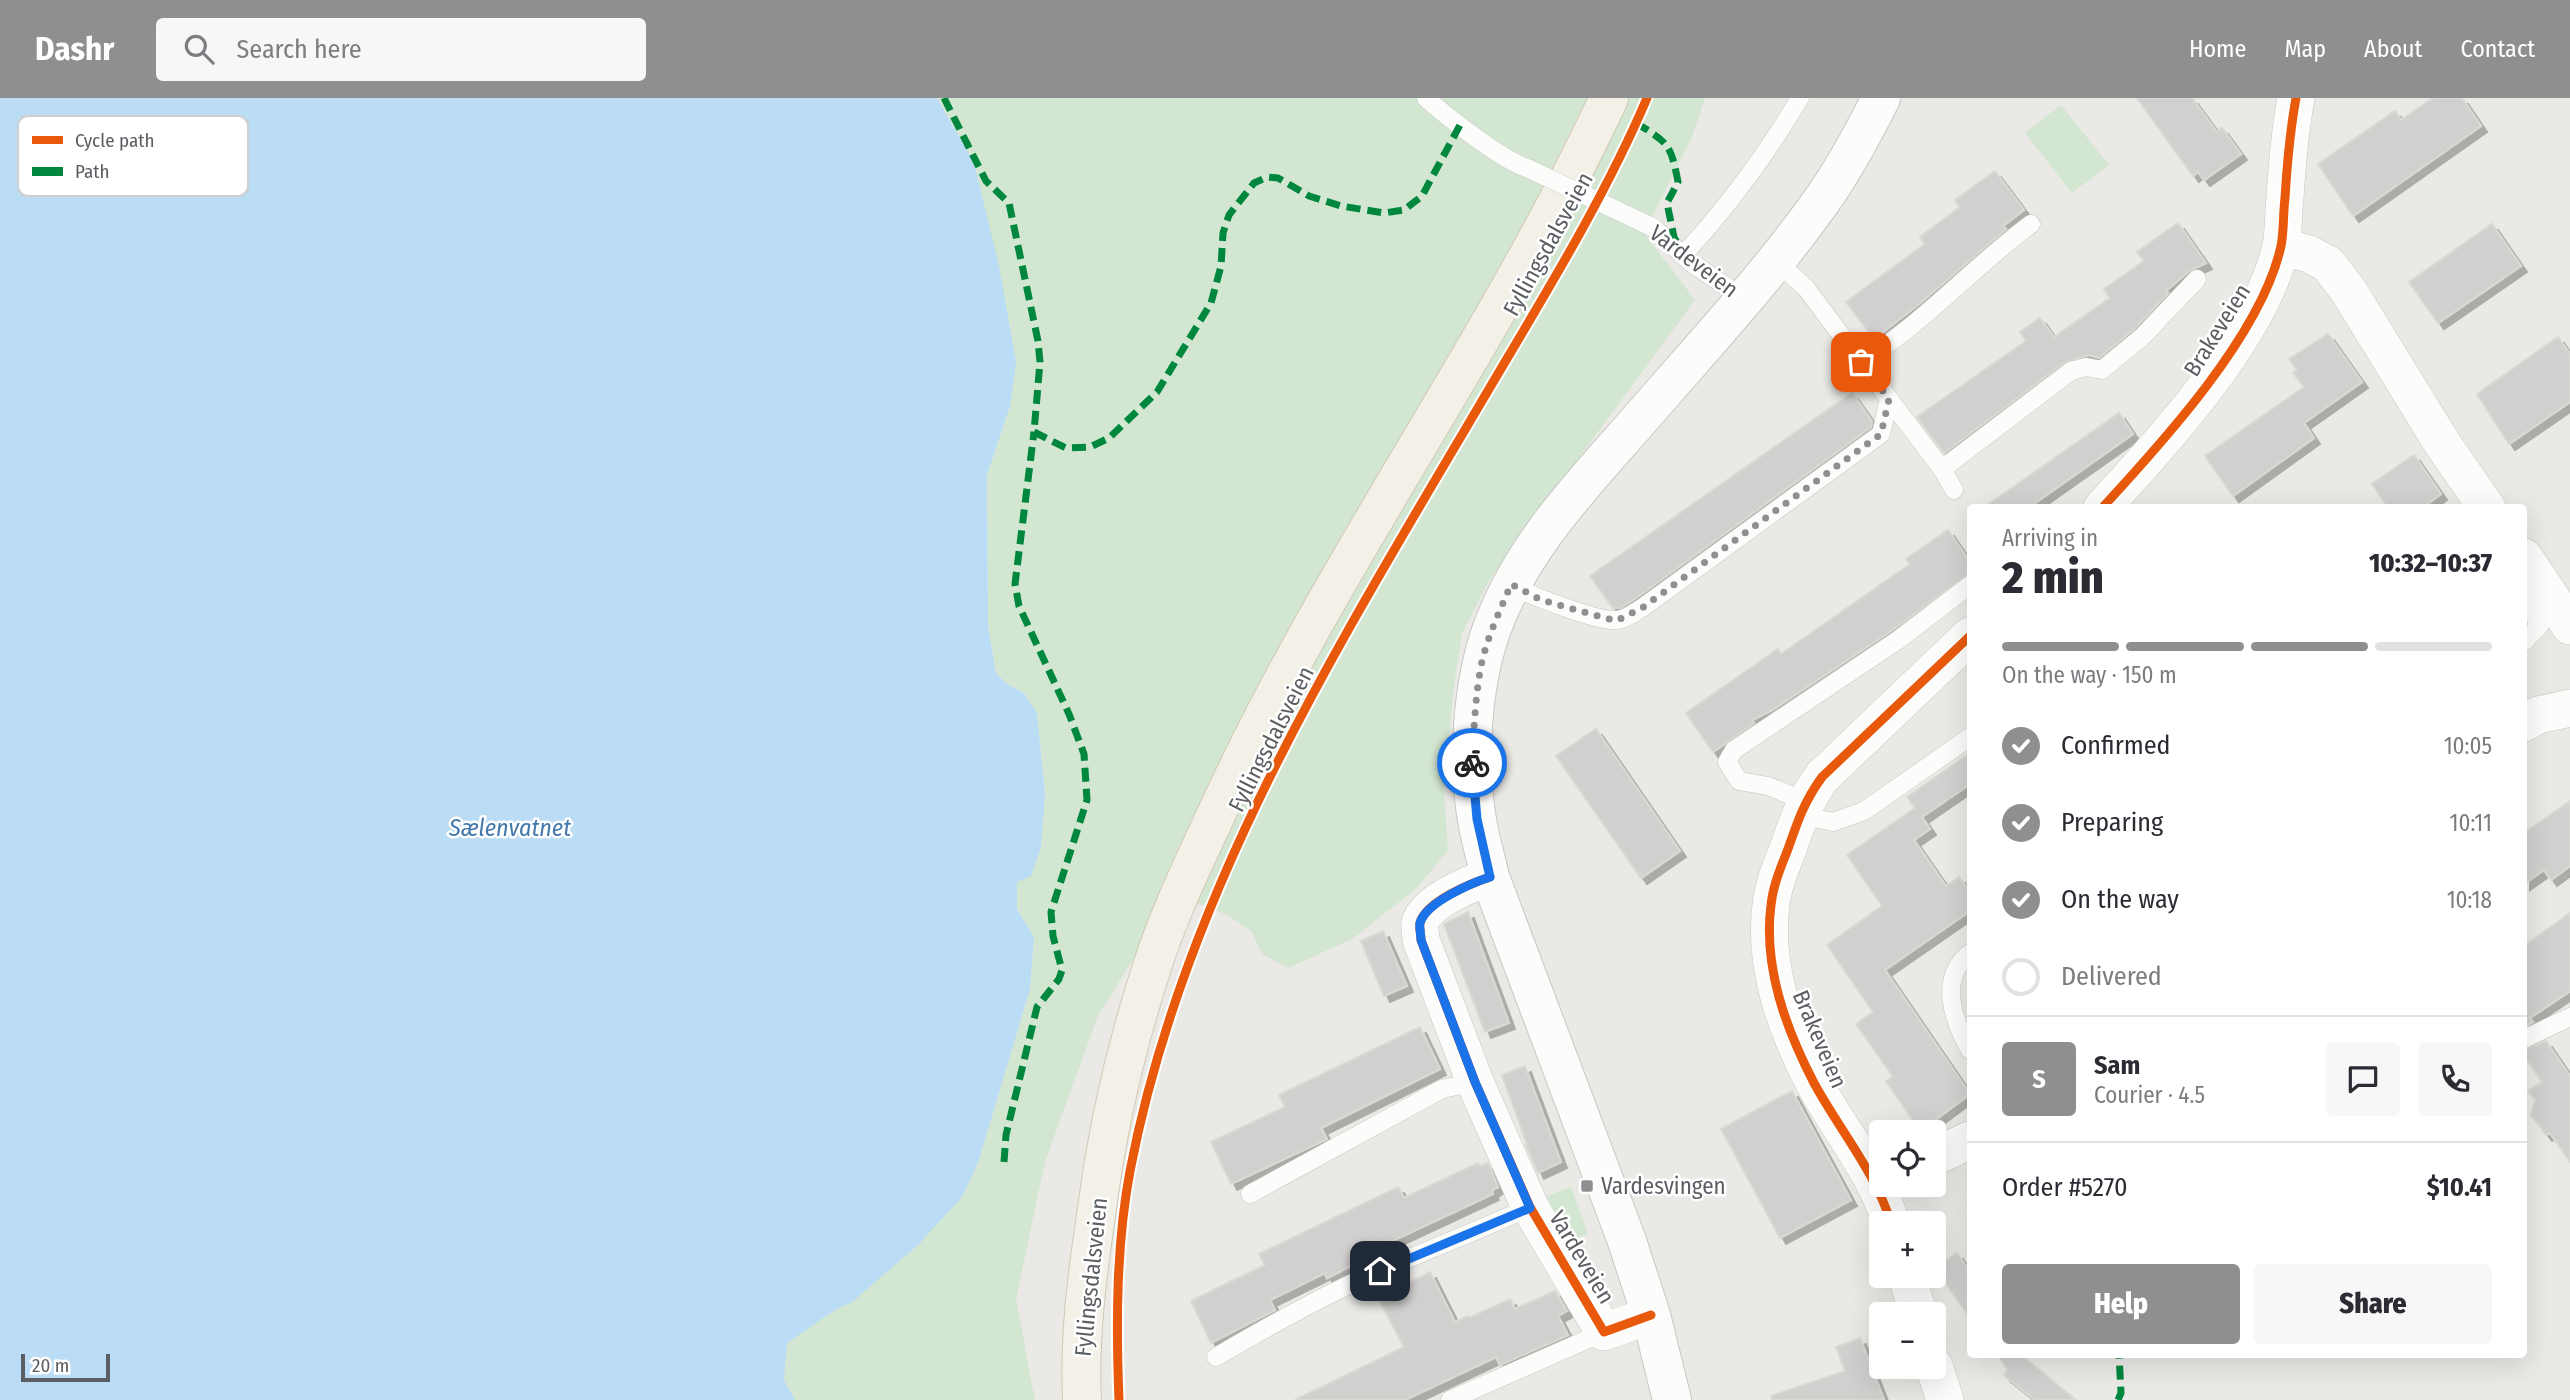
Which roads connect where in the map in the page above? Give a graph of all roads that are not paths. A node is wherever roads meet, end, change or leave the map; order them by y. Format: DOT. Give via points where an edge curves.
graph roads {
  1 [pos="1426,98"];
  2 [pos="1609,98"];
  3 [pos="1800,98"];
  4 [pos="1881,98"];
  5 [pos="2296,98"];
  6 [pos="2031,224"];
  7 [pos="2281,246"];
  8 [pos="1682,255"];
  9 [pos="1776,261"];
  10 [pos="2197,279"];
  11 [pos="1745,299"];
  12 [pos="1861,362"];
  13 [pos="1889,399"];
  14 [pos="1942,469"];
  15 [pos="1954,490"];
  16 [pos="2106,504"];
  17 [pos="2484,504"];
  18 [pos="2531,581"];
  19 [pos="1511,584"];
  20 [pos="1967,587"];
  21 [pos="2570,626"];
  22 [pos="1967,639"];
  23 [pos="2527,639"];
  24 [pos="2570,708"];
  25 [pos="2527,721"];
  26 [pos="1967,739"];
  27 [pos="1802,807"];
  28 [pos="1490,877"];
  29 [pos="1967,956"];
  30 [pos="2570,1017"];
  31 [pos="2527,1038"];
  32 [pos="1967,1043"];
  33 [pos="1475,1082"];
  34 [pos="1967,1141"];
  35 [pos="1946,1151"];
  36 [pos="1869,1169"];
  37 [pos="1250,1194"];
  38 [pos="1530,1208"];
  39 [pos="1651,1315"];
  40 [pos="1604,1332"];
  41 [pos="1216,1357"];
  42 [pos="1938,1379"];
  43 [pos="1082,1400"];
  44 [pos="1450,1400"];
  45 [pos="1672,1400"];
  46 [pos="1945,1400"];
  1 -- 8 [label="lane, Vardeveien, bridge" via="1510,159 1654,228"];
  2 -- 43 [label="main road, Fyllingsdalsveien" via="1479,346 1249,742 1178,897 1153,963 1112,1109 1083,1310"];
  3 -- 8 [label="lane" via="1745,183"];
  4 -- 9 [label="main road, Vardeveien" via="1828,192"];
  5 -- 7 [label="street, Brakeveien"];
  6 -- 12 [label="lane"];
  7 -- 16 [label="street, Brakeveien" via="2250,321 2208,384"];
  7 -- 17 [label="street" via="2328,264"];
  8 -- 11 [label="lane, Vardeveien"];
  9 -- 11 [label="main road, Vardeveien"];
  9 -- 12 [label="lane" via="1806,288"];
  10 -- 14 [label="lane, Brakeveien" via="2142,337 2102,370 2070,371"];
  11 -- 19 [label="main road, Vardeveien" via="1568,503"];
  12 -- 13 [label="lane"];
  13 -- 14 [label="lane"];
  13 -- 19 [label="lane" via="1881,434 1625,617 1616,621 1541,600"];
  14 -- 15 [label="lane"];
  18 -- 21 [label="street"];
  18 -- 23 [label="lane" via="2540,625"];
  19 -- 28 [label="main road, Vardeveien" via="1491,630 1475,710 1472,772"];
  20 -- 27 [label="lane" via="1729,756 1727,762 1739,781 1768,786"];
  22 -- 27 [label="street, Brakeveien" via="1822,777"];
  24 -- 25 [label="street"];
  26 -- 27 [label="lane" via="1864,811 1833,822"];
  27 -- 36 [label="street, Brakeveien" via="1771,904 1773,974 1787,1026 1814,1083"];
  28 -- 33 [label="street, Vardeveien" via="1460,887 1420,923 1421,940"];
  28 -- 39 [label="main road, Vardeveien"];
  29 -- 32 [label="lane" via="1957,967 1950,996"];
  30 -- 31 [label="lane"];
  33 -- 37 [label="lane" via="1442,1088"];
  33 -- 38 [label="street, Vardeveien"];
  34 -- 35 [label="street"];
  38 -- 40 [label="street, Vardeveien"];
  38 -- 41 [label="lane, Vardeveien" via="1359,1280"];
  39 -- 40 [label="street, Vardeveien"];
  39 -- 45 [label="main road, Vardeveien"];
  40 -- 44 [label="lane, Vardeveien"];
  42 -- 46 [label="street"];
}
